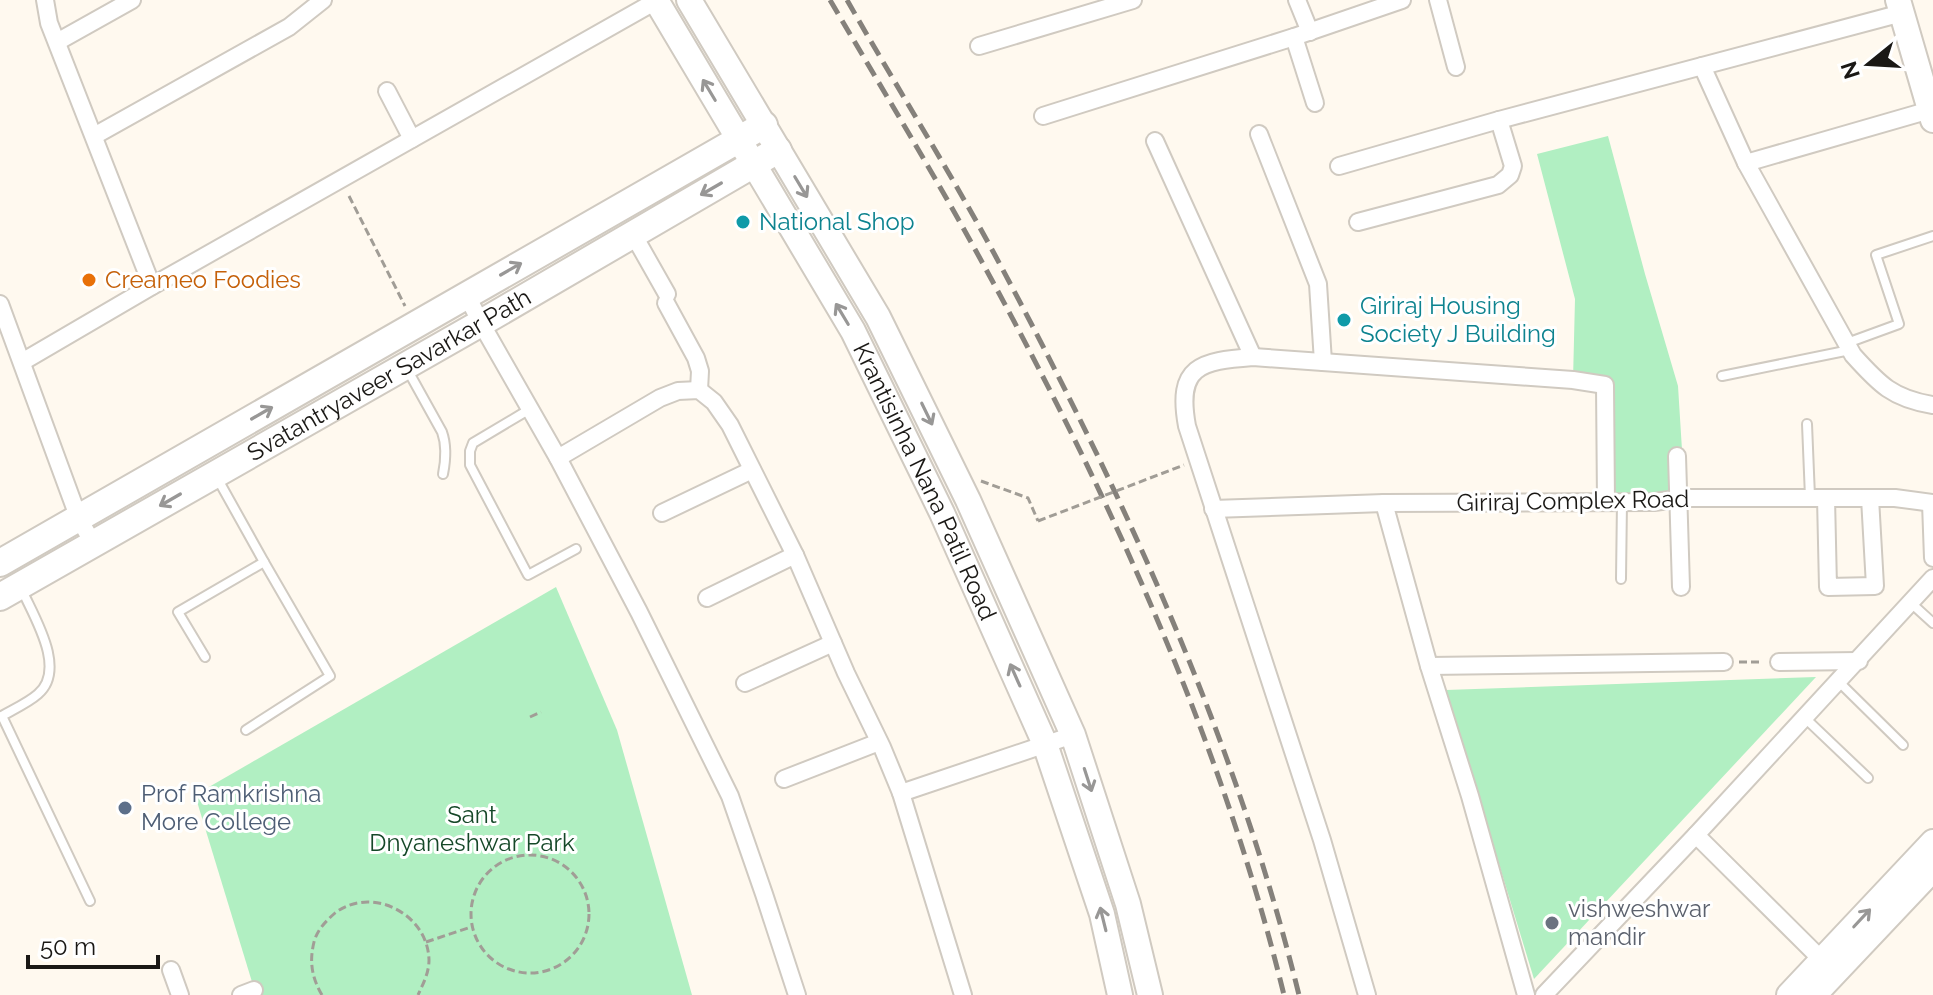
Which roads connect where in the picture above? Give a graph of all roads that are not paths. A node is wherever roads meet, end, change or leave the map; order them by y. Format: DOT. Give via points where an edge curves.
graph roads {
  1 [pos="45,0"];
  2 [pos="132,0"];
  3 [pos="323,0"];
  4 [pos="689,0"];
  5 [pos="1133,0"];
  6 [pos="1297,0"];
  7 [pos="1402,0"];
  8 [pos="1438,0"];
  9 [pos="656,1"];
  10 [pos="1900,6"];
  11 [pos="1302,34"];
  12 [pos="57,42"];
  13 [pos="979,46"];
  14 [pos="1702,66"];
  15 [pos="1456,67"];
  16 [pos="387,91"];
  17 [pos="1315,103"];
  18 [pos="1931,115"];
  19 [pos="1043,116"];
  20 [pos="1499,120"];
  21 [pos="764,125"];
  22 [pos="1259,134"];
  23 [pos="94,136"];
  24 [pos="412,139"];
  25 [pos="739,140"];
  26 [pos="1155,141"];
  27 [pos="778,150"];
  28 [pos="1746,163"];
  29 [pos="753,164"];
  30 [pos="1339,166"];
  31 [pos="1358,222"];
  32 [pos="633,234"];
  33 [pos="1933,236"];
  34 [pos="152,286"];
  35 [pos="466,294"];
  36 [pos="0,304"];
  37 [pos="481,323"];
  38 [pos="1849,346"];
  39 [pos="1253,357"];
  40 [pos="22,362"];
  41 [pos="1323,362"];
  42 [pos="406,365"];
  43 [pos="1722,376"];
  44 [pos="699,390"];
  45 [pos="1933,405"];
  46 [pos="530,409"];
  47 [pos="1807,424"];
  48 [pos="210,443"];
  49 [pos="1677,456"];
  50 [pos="558,458"];
  51 [pos="752,470"];
  52 [pos="220,471"];
  53 [pos="443,474"];
  54 [pos="1818,498"];
  55 [pos="1870,498"];
  56 [pos="1679,499"];
  57 [pos="1614,502"];
  58 [pos="1384,503"];
  59 [pos="1932,503"];
  60 [pos="1213,509"];
  61 [pos="662,513"];
  62 [pos="79,519"];
  63 [pos="93,543"];
  64 [pos="576,549"];
  65 [pos="795,555"];
  66 [pos="1933,558"];
  67 [pos="264,562"];
  68 [pos="0,563"];
  69 [pos="1933,578"];
  70 [pos="1621,579"];
  71 [pos="1681,587"];
  72 [pos="10,591"];
  73 [pos="707,598"];
  74 [pos="1911,603"];
  75 [pos="1933,623"];
  76 [pos="833,643"];
  77 [pos="205,657"];
  78 [pos="1859,661"];
  79 [pos="1724,662"];
  80 [pos="1779,662"];
  81 [pos="1429,666"];
  82 [pos="1839,682"];
  83 [pos="745,683"];
  84 [pos="1,716"];
  85 [pos="1805,718"];
  86 [pos="246,730"];
  87 [pos="1073,735"];
  88 [pos="879,742"];
  89 [pos="1045,744"];
  90 [pos="1903,745"];
  91 [pos="1868,778"];
  92 [pos="784,779"];
  93 [pos="901,793"];
  94 [pos="1696,835"];
  95 [pos="1933,842"];
  96 [pos="1933,869"];
  97 [pos="90,901"];
  98 [pos="1823,961"];
  99 [pos="171,970"];
  100 [pos="1550,993"];
  101 [pos="180,995"];
  102 [pos="797,995"];
  103 [pos="963,995"];
  104 [pos="1120,995"];
  105 [pos="1150,995"];
  106 [pos="1367,995"];
  107 [pos="1526,995"];
  108 [pos="1789,995"];
  109 [pos="1814,995"];
  1 -- 12 [label="street"];
  2 -- 12 [label="street"];
  3 -- 23 [label="street" via="289,27"];
  4 -- 21 [label="main road, Krantisinha Nana Patil Road"];
  5 -- 13 [label="street"];
  6 -- 11 [label="street"];
  7 -- 11 [label="street"];
  8 -- 15 [label="street"];
  9 -- 24 [label="street"];
  25 -- 9 [label="main road, Krantisinha Nana Patil Road, one-way"];
  10 -- 14 [label="street"];
  10 -- 18 [label="main road"];
  11 -- 17 [label="street"];
  11 -- 19 [label="street"];
  12 -- 23 [label="street"];
  14 -- 20 [label="street"];
  14 -- 28 [label="street"];
  16 -- 24 [label="street"];
  18 -- 28 [label="street"];
  20 -- 30 [label="street"];
  20 -- 31 [label="street" via="1513,166 1498,185"];
  21 -- 25 [label="main road, Svatantryaveer Savarkar Path"];
  21 -- 27 [label="main road, Krantisinha Nana Patil Road"];
  22 -- 41 [label="street" via="1318,284"];
  23 -- 34 [label="street"];
  24 -- 34 [label="street"];
  25 -- 29 [label="main road, Krantisinha Nana Patil Road"];
  35 -- 25 [label="main road, Svatantryaveer Savarkar Path, one-way"];
  26 -- 39 [label="street"];
  27 -- 29 [label="main road, Svatantryaveer Savarkar Path"];
  27 -- 87 [label="main road, Krantisinha Nana Patil Road, one-way" via="878,317"];
  28 -- 38 [label="street"];
  29 -- 32 [label="main road, Svatantryaveer Savarkar Path, one-way"];
  89 -- 29 [label="main road, Krantisinha Nana Patil Road, one-way" via="853,331"];
  32 -- 37 [label="main road, Svatantryaveer Savarkar Path"];
  32 -- 44 [label="street" via="696,358"];
  33 -- 38 [label="lane" via="1876,255 1899,324"];
  34 -- 40 [label="street"];
  35 -- 37 [label="street"];
  48 -- 35 [label="main road, Svatantryaveer Savarkar Path, one-way"];
  36 -- 40 [label="street"];
  37 -- 42 [label="main road, Svatantryaveer Savarkar Path"];
  37 -- 46 [label="street"];
  38 -- 43 [label="lane"];
  38 -- 45 [label="street" via="1892,393"];
  39 -- 41 [label="street"];
  39 -- 60 [label="street" via="1205,365 1184,386 1187,426"];
  40 -- 62 [label="street"];
  41 -- 57 [label="street" via="1605,385"];
  42 -- 52 [label="main road, Svatantryaveer Savarkar Path"];
  42 -- 53 [label="lane" via="442,432"];
  44 -- 50 [label="street" via="660,398"];
  44 -- 51 [label="street" via="730,425"];
  46 -- 50 [label="street"];
  46 -- 64 [label="lane" via="473,443 470,465 528,575"];
  47 -- 54 [label="lane"];
  48 -- 52 [label="main road"];
  48 -- 62 [label="main road, Svatantryaveer Savarkar Path"];
  49 -- 56 [label="street"];
  50 -- 102 [label="street" via="730,796"];
  51 -- 61 [label="street"];
  51 -- 65 [label="street"];
  52 -- 63 [label="main road, Svatantryaveer Savarkar Path, one-way"];
  52 -- 67 [label="lane"];
  54 -- 55 [label="street, Giriraj Complex Road"];
  54 -- 55 [label="street" via="1828,587 1875,586"];
  54 -- 56 [label="street, Giriraj Complex Road"];
  55 -- 59 [label="street, Giriraj Complex Road"];
  56 -- 57 [label="street, Giriraj Complex Road"];
  56 -- 71 [label="street"];
  57 -- 58 [label="street, Giriraj Complex Road"];
  57 -- 70 [label="lane"];
  58 -- 60 [label="street, Giriraj Complex Road"];
  58 -- 81 [label="street"];
  59 -- 66 [label="street"];
  60 -- 106 [label="street"];
  62 -- 63 [label="street"];
  62 -- 68 [label="main road, Svatantryaveer Savarkar Path"];
  63 -- 72 [label="main road, Svatantryaveer Savarkar Path"];
  65 -- 73 [label="street"];
  65 -- 76 [label="street"];
  67 -- 77 [label="lane" via="178,612"];
  67 -- 86 [label="lane" via="330,676"];
  69 -- 74 [label="street"];
  72 -- 84 [label="lane" via="43,636 49,680 38,694"];
  74 -- 75 [label="lane"];
  74 -- 78 [label="street"];
  76 -- 83 [label="street"];
  76 -- 88 [label="street"];
  78 -- 80 [label="street"];
  78 -- 82 [label="street"];
  79 -- 81 [label="street"];
  81 -- 107 [label="street"];
  82 -- 85 [label="street"];
  82 -- 90 [label="lane"];
  84 -- 97 [label="lane"];
  85 -- 91 [label="lane"];
  85 -- 94 [label="street"];
  87 -- 89 [label="street"];
  87 -- 105 [label="main road, Krantisinha Nana Patil Road, one-way" via="1128,904"];
  88 -- 92 [label="street"];
  88 -- 93 [label="street"];
  89 -- 93 [label="street"];
  104 -- 89 [label="main road, Krantisinha Nana Patil Road, one-way" via="1102,914"];
  93 -- 103 [label="street"];
  94 -- 98 [label="street"];
  94 -- 100 [label="street"];
  98 -- 95 [label="main road, one-way"];
  96 -- 109 [label="main road"];
  98 -- 108 [label="main road"];
  99 -- 101 [label="street"];
}
